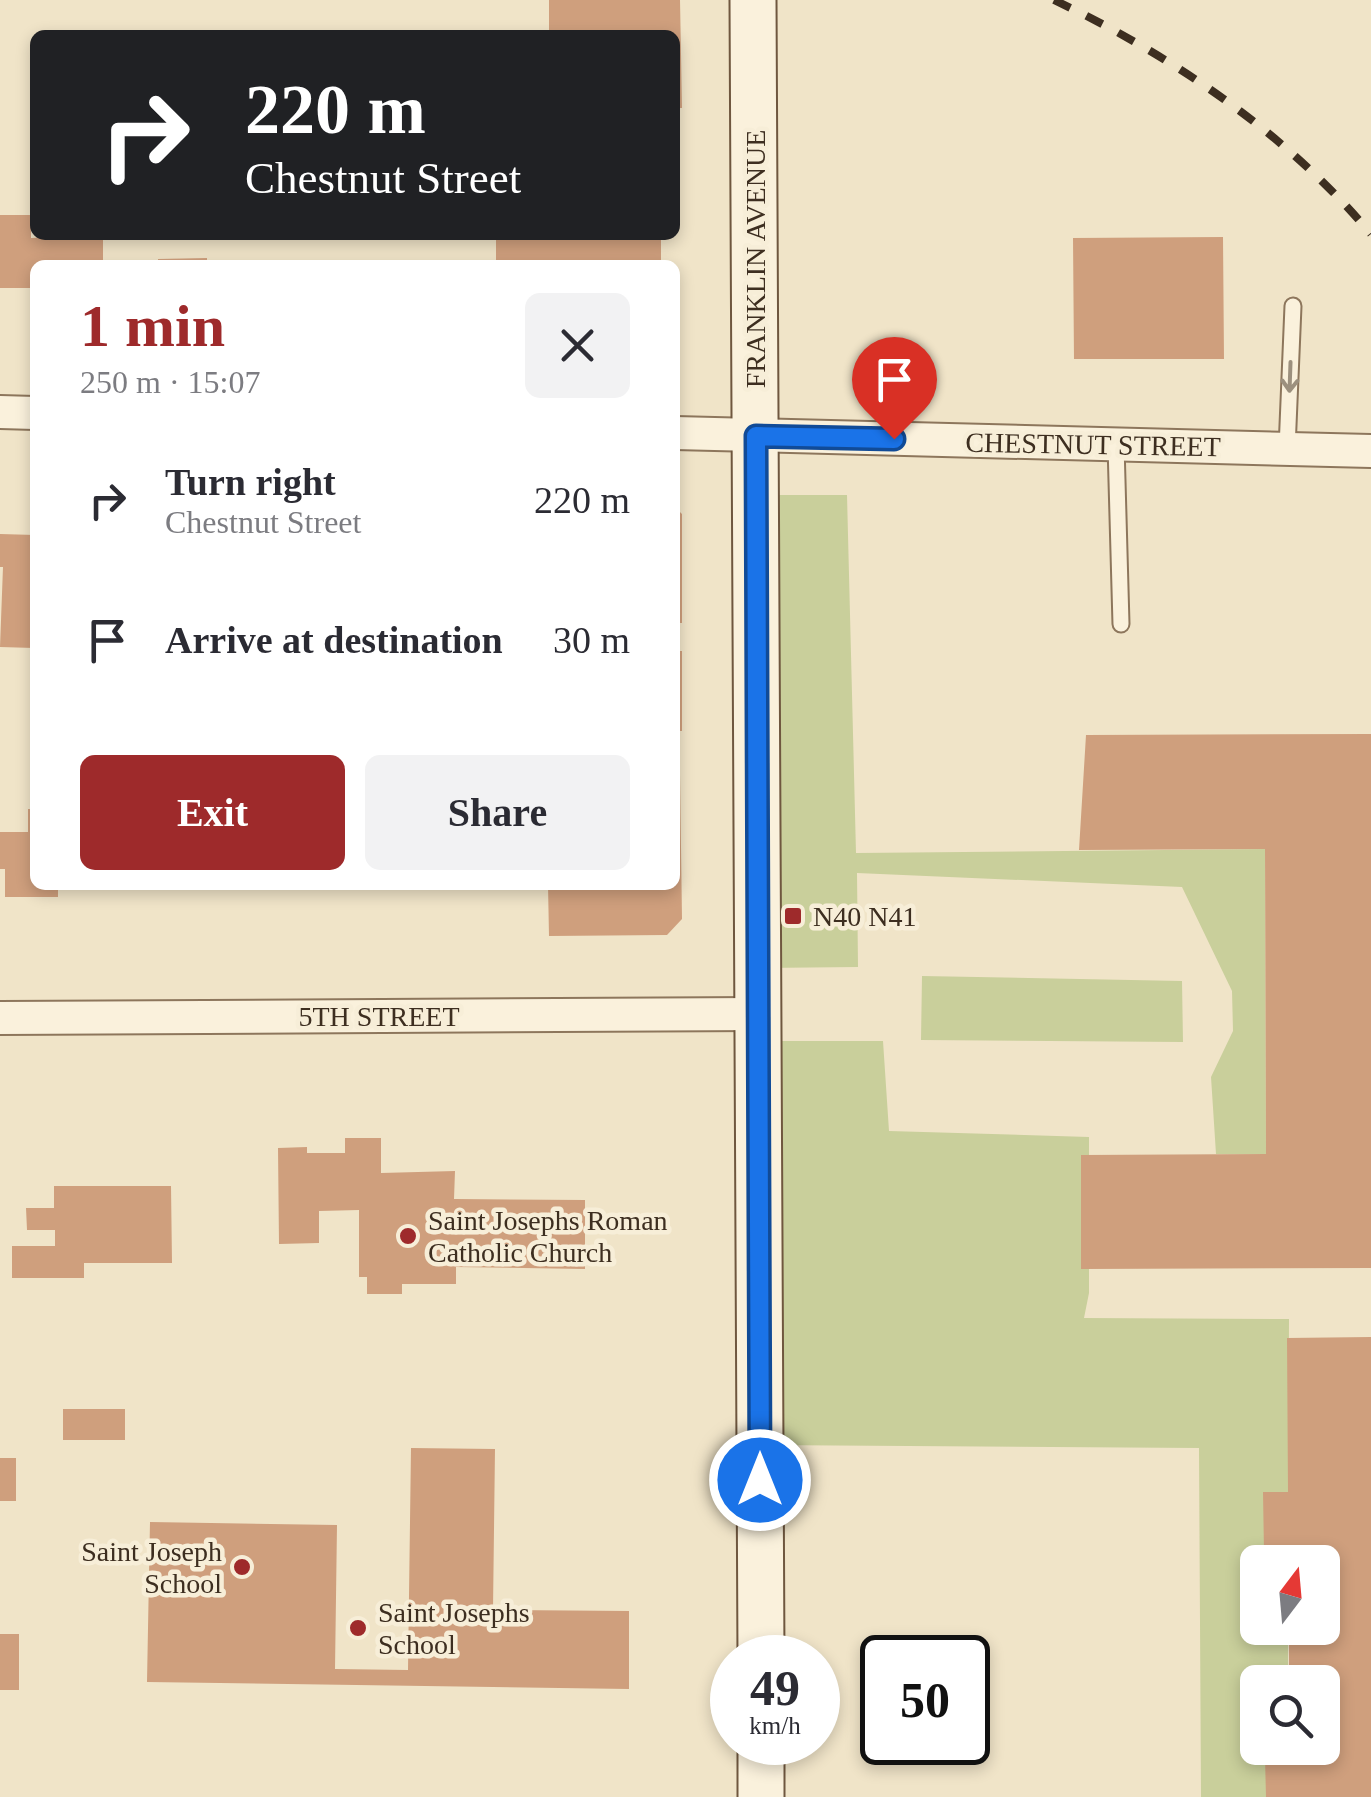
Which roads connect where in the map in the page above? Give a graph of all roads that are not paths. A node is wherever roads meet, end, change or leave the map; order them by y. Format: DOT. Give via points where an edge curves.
graph roads {
  1 [pos="753,0"];
  2 [pos="1292,306"];
  3 [pos="0,412"];
  4 [pos="30,413"];
  5 [pos="680,433"];
  6 [pos="756,436"];
  7 [pos="1116,445"];
  8 [pos="1288,449"];
  9 [pos="1371,451"];
  10 [pos="1121,624"];
  11 [pos="758,1014"];
  12 [pos="0,1018"];
  13 [pos="760,1635"];
  14 [pos="761,1765"];
  15 [pos="761,1797"];
  1 -- 6 [label="main road, FRANKLIN AVENUE"];
  2 -- 8 [label="lane, one-way"];
  3 -- 4 [label="street"];
  5 -- 6 [label="street, CHESTNUT STREET"];
  6 -- 7 [label="street, CHESTNUT STREET"];
  6 -- 11 [label="main road, FRANKLIN AVENUE"];
  7 -- 8 [label="street, CHESTNUT STREET"];
  7 -- 10 [label="lane"];
  8 -- 9 [label="street, CHESTNUT STREET"];
  11 -- 12 [label="street, 5TH STREET"];
  11 -- 13 [label="main road, FRANKLIN AVENUE"];
  14 -- 15 [label="main road"];
}
